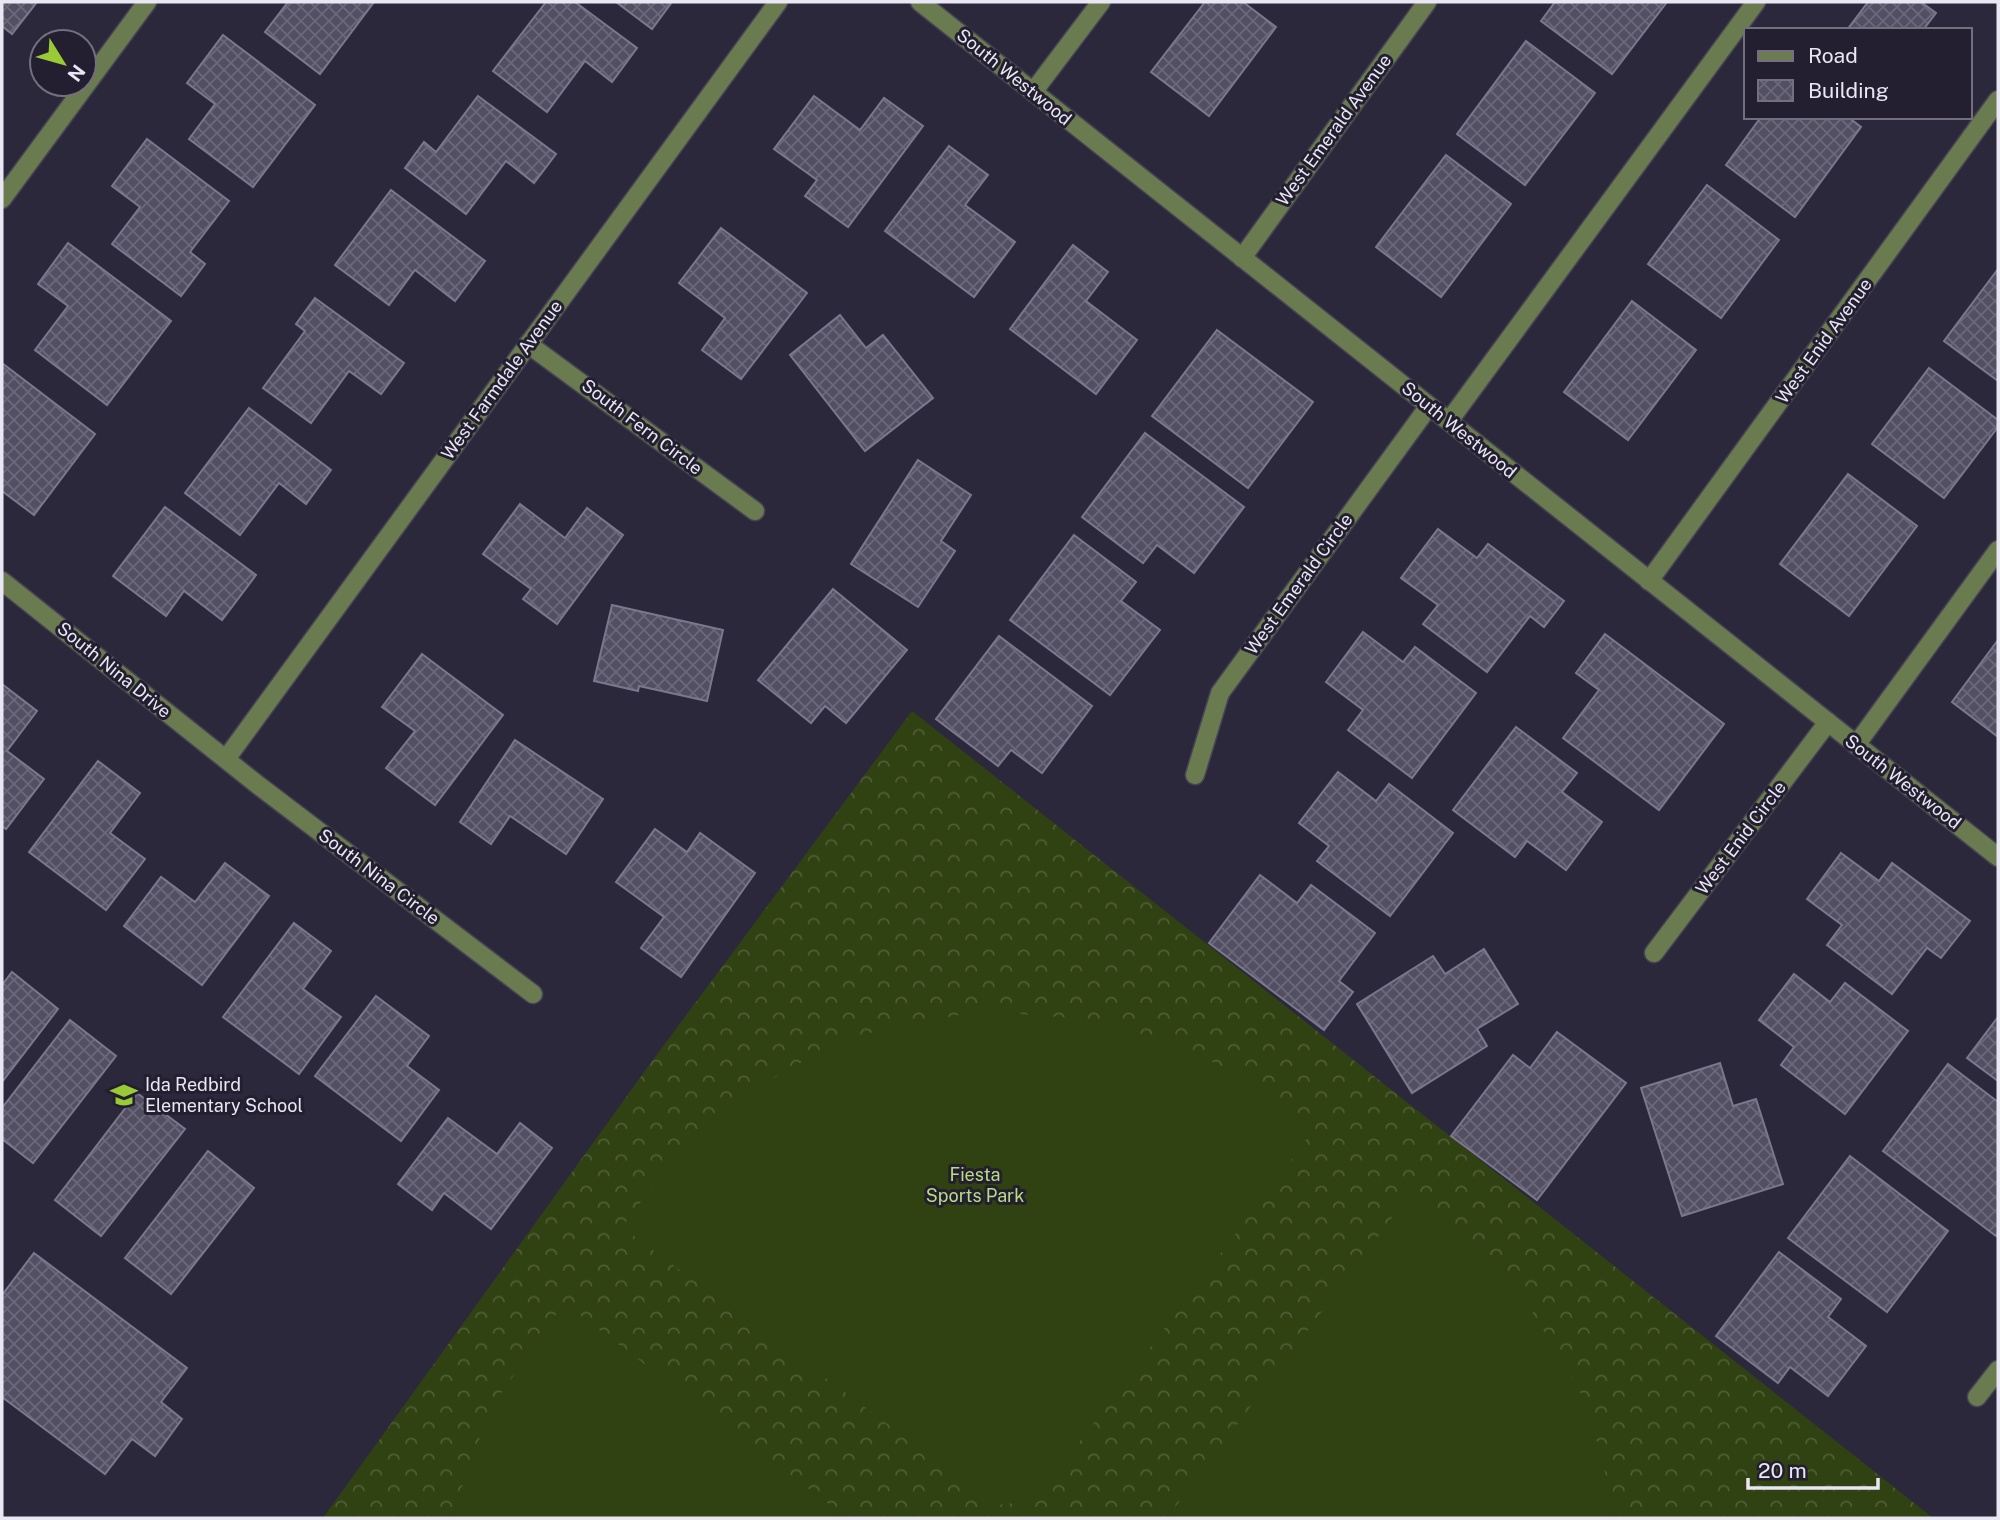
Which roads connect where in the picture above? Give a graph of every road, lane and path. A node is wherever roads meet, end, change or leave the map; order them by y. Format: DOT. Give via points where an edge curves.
graph roads {
  1 [pos="147,2"];
  2 [pos="778,2"];
  3 [pos="920,2"];
  4 [pos="1101,2"];
  5 [pos="1427,2"];
  6 [pos="1756,2"];
  7 [pos="1033,92"];
  8 [pos="1998,100"];
  9 [pos="2,199"];
  10 [pos="1242,258"];
  11 [pos="528,344"];
  12 [pos="1429,406"];
  13 [pos="1448,421"];
  14 [pos="755,511"];
  15 [pos="1998,550"];
  16 [pos="2,580"];
  17 [pos="1649,582"];
  18 [pos="1828,723"];
  19 [pos="1856,745"];
  20 [pos="226,759"];
  21 [pos="1195,775"];
  22 [pos="1998,857"];
  23 [pos="1654,953"];
  24 [pos="533,994"];
  25 [pos="1998,1370"];
  26 [pos="1977,1397"];
  1 -- 9 [label="street"];
  2 -- 11 [label="street, West Farmdale Avenue"];
  3 -- 7 [label="street, South Westwood"];
  4 -- 7 [label="street"];
  5 -- 10 [label="street, West Emerald Avenue"];
  6 -- 13 [label="street"];
  7 -- 10 [label="street, South Westwood"];
  8 -- 17 [label="street, West Enid Avenue"];
  10 -- 12 [label="street, South Westwood"];
  11 -- 14 [label="street, South Fern Circle"];
  11 -- 20 [label="street, West Farmdale Avenue"];
  12 -- 13 [label="street, South Westwood"];
  12 -- 21 [label="street, West Emerald Circle" via="1220,693"];
  13 -- 17 [label="street, South Westwood"];
  15 -- 19 [label="street"];
  16 -- 20 [label="street, South Nina Drive"];
  17 -- 18 [label="street, South Westwood"];
  18 -- 19 [label="street, South Westwood"];
  18 -- 23 [label="street, West Enid Circle"];
  19 -- 22 [label="street, South Westwood"];
  20 -- 24 [label="street, South Nina Circle"];
  25 -- 26 [label="street"];
}
